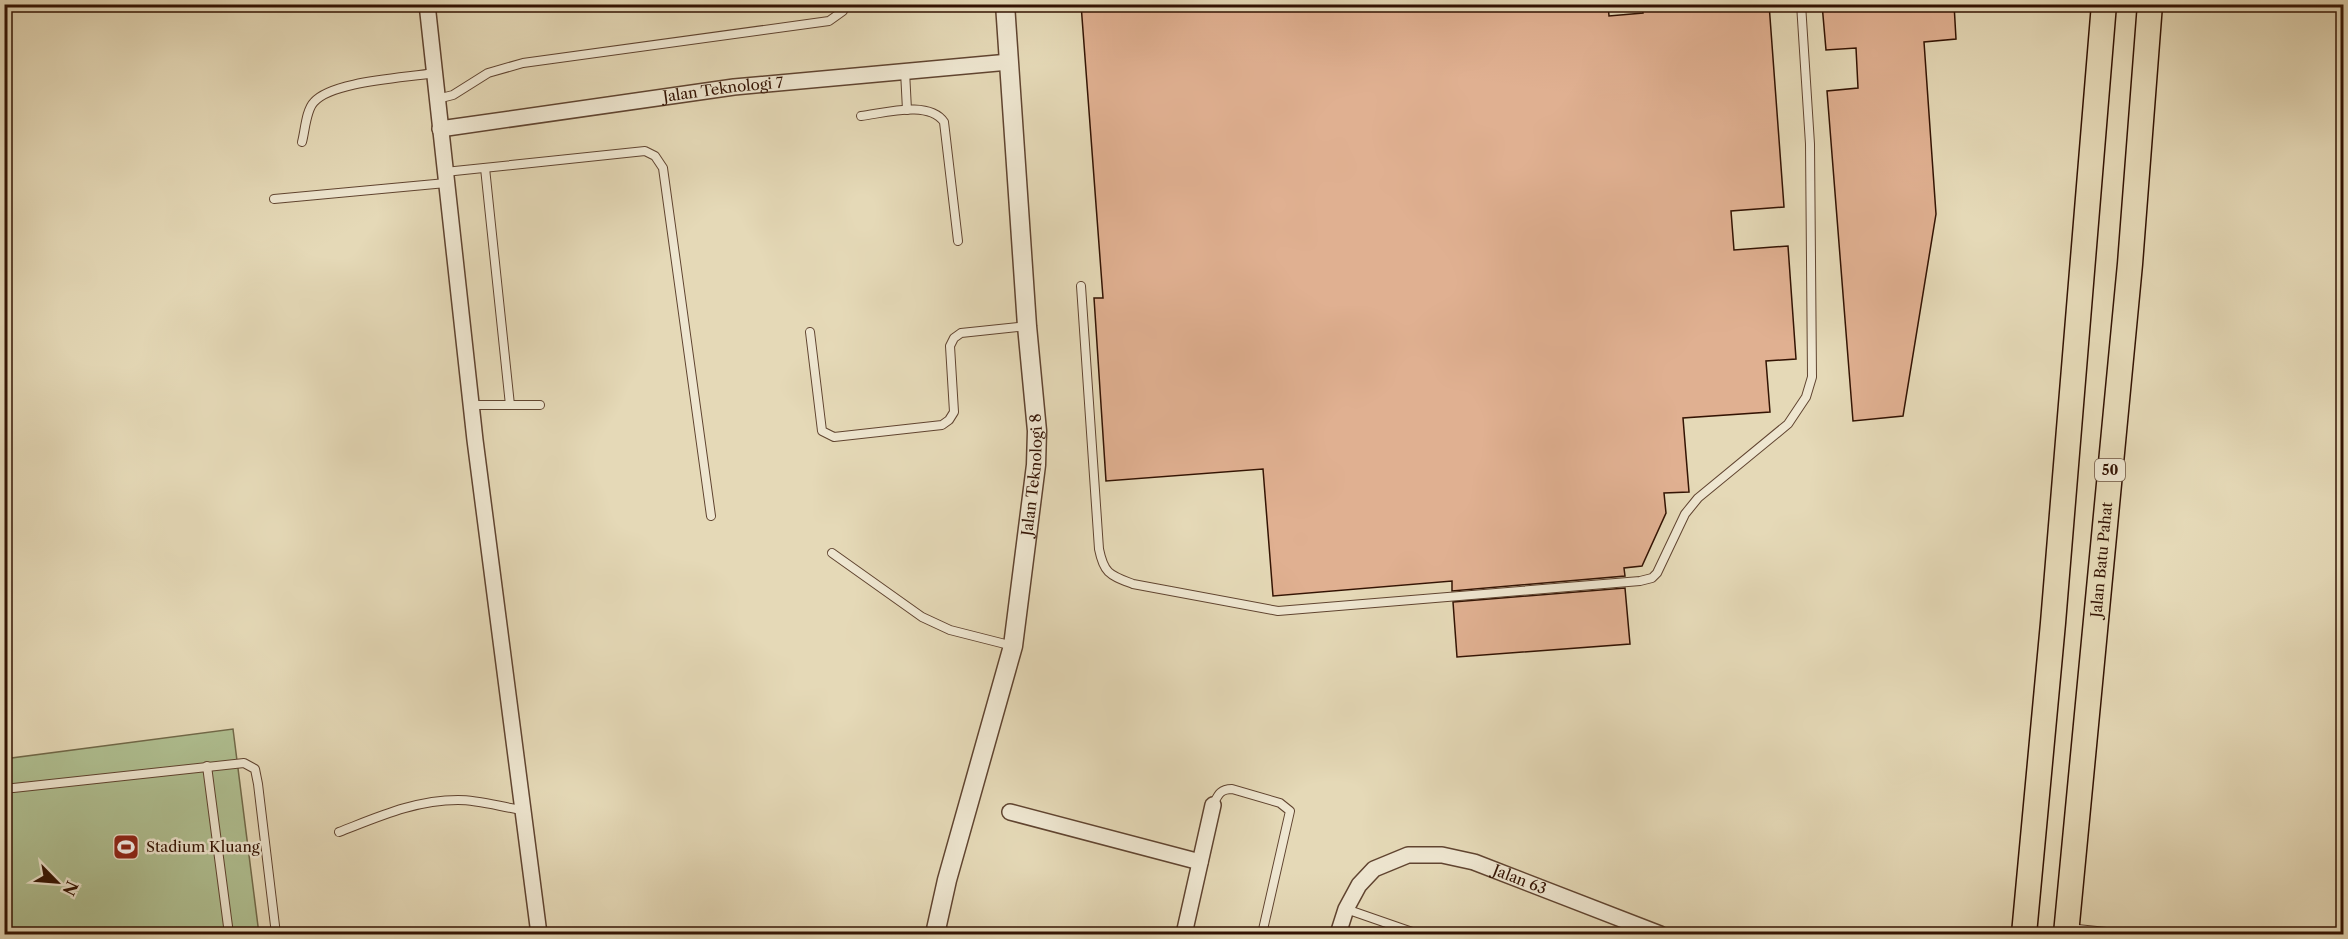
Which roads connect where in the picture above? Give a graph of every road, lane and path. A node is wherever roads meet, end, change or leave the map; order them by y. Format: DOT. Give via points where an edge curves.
graph roads {
  1 [pos="427,4"];
  2 [pos="845,4"];
  3 [pos="1005,4"];
  4 [pos="1801,4"];
  5 [pos="2104,4"];
  6 [pos="2150,4"];
  7 [pos="1009,62"];
  8 [pos="905,71"];
  9 [pos="434,73"];
  10 [pos="437,99"];
  11 [pos="907,111"];
  12 [pos="861,116"];
  13 [pos="440,129"];
  14 [pos="302,142"];
  15 [pos="485,168"];
  16 [pos="446,178"];
  17 [pos="274,199"];
  18 [pos="958,241"];
  19 [pos="1081,286"];
  20 [pos="1027,326"];
  21 [pos="810,332"];
  22 [pos="471,405"];
  23 [pos="510,405"];
  24 [pos="540,405"];
  25 [pos="711,516"];
  26 [pos="832,554"];
  27 [pos="1013,646"];
  28 [pos="207,766"];
  29 [pos="4,789"];
  30 [pos="1214,805"];
  31 [pos="522,810"];
  32 [pos="1010,812"];
  33 [pos="339,832"];
  34 [pos="1200,862"];
  35 [pos="1346,909"];
  36 [pos="2066,931"];
  37 [pos="1655,933"];
  38 [pos="229,934"];
  39 [pos="276,934"];
  40 [pos="539,934"];
  41 [pos="935,934"];
  42 [pos="1184,934"];
  43 [pos="1262,934"];
  44 [pos="1338,934"];
  45 [pos="1418,934"];
  46 [pos="2024,934"];
  47 [pos="2125,934"];
  1 -- 9 [label="street"];
  2 -- 10 [label="lane" via="843,11 829,21 523,63 488,74 453,95"];
  3 -- 7 [label="street, Jalan Teknologi 8"];
  4 -- 19 [label="lane" via="1810,144 1812,377 1806,397 1788,424 1684,514 1652,578 1278,611 1133,584 1110,575 1102,565 1100,549"];
  5 -- 46 [label="highway"];
  6 -- 36 [label="highway, Jalan Batu Pahat / 50"];
  7 -- 8 [label="street, Jalan Teknologi 7"];
  7 -- 20 [label="street, Jalan Teknologi 8"];
  8 -- 11 [label="lane"];
  8 -- 13 [label="street, Jalan Teknologi 7" via="734,87"];
  9 -- 10 [label="street"];
  9 -- 14 [label="lane" via="326,92 312,104"];
  10 -- 13 [label="street"];
  11 -- 12 [label="lane"];
  11 -- 18 [label="lane" via="927,109 944,122"];
  13 -- 16 [label="street"];
  15 -- 16 [label="lane"];
  15 -- 23 [label="lane"];
  15 -- 25 [label="lane" via="645,151 655,156 663,168"];
  16 -- 17 [label="lane"];
  16 -- 22 [label="street"];
  20 -- 21 [label="lane" via="961,333 954,338 950,346 954,412 942,425 834,437 822,431"];
  20 -- 27 [label="street, Jalan Teknologi 8" via="1037,431 1036,465"];
  22 -- 23 [label="lane"];
  22 -- 31 [label="street"];
  23 -- 24 [label="lane"];
  26 -- 27 [label="lane" via="922,617 950,630"];
  27 -- 41 [label="street, Jalan Teknologi 8"];
  28 -- 29 [label="lane"];
  28 -- 38 [label="lane"];
  28 -- 39 [label="lane" via="244,763 255,769"];
  30 -- 34 [label="street"];
  30 -- 43 [label="lane" via="1224,789 1232,789 1280,803 1290,811"];
  31 -- 33 [label="lane" via="458,800 420,803"];
  31 -- 40 [label="street"];
  32 -- 34 [label="street"];
  34 -- 42 [label="street"];
  35 -- 37 [label="street, Jalan 63" via="1374,868 1408,855 1442,855 1474,862"];
  35 -- 44 [label="street"];
  35 -- 45 [label="lane"];
  36 -- 47 [label="lane"];
}
